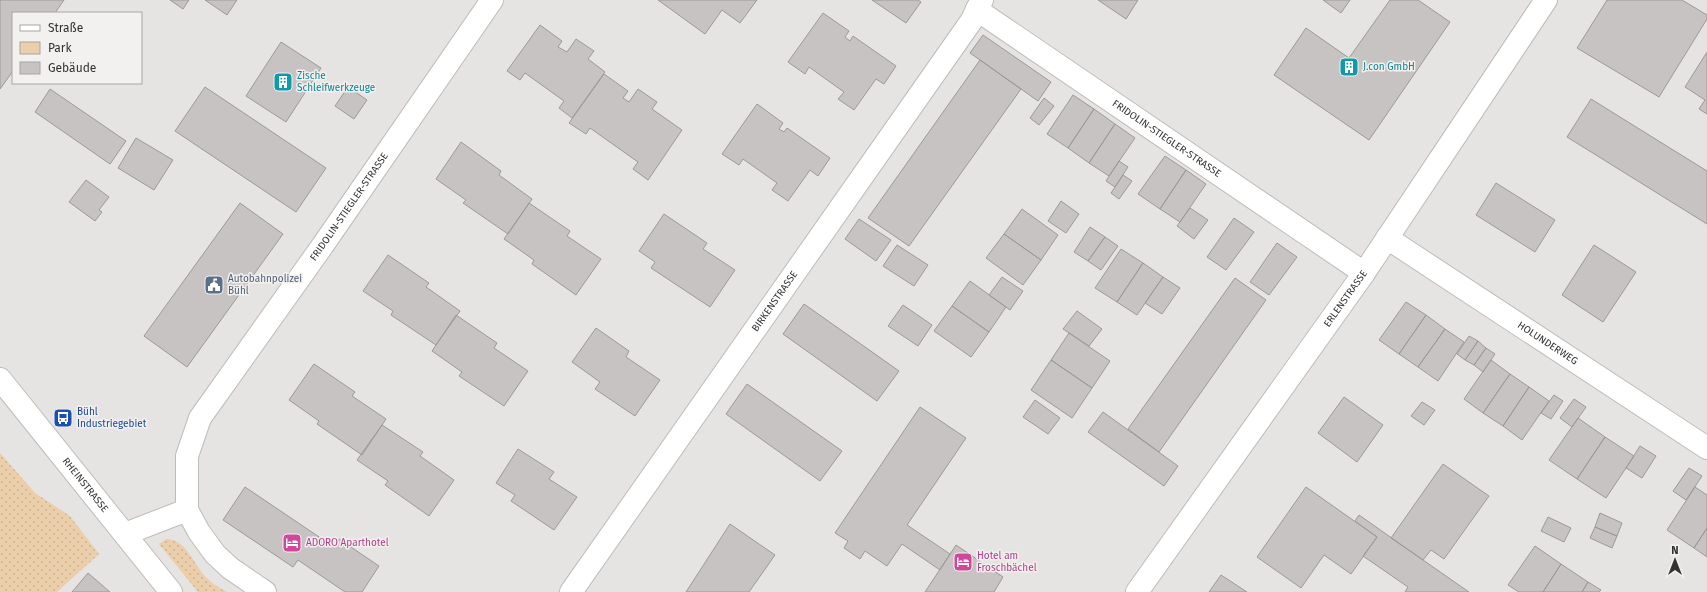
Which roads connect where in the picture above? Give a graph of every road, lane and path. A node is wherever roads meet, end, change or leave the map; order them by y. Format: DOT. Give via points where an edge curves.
graph roads {
  1 [pos="492,0"];
  2 [pos="1546,0"];
  3 [pos="979,4"];
  4 [pos="1388,238"];
  5 [pos="1364,273"];
  6 [pos="0,379"];
  7 [pos="1707,448"];
  8 [pos="186,510"];
  9 [pos="125,534"];
  10 [pos="171,592"];
  11 [pos="265,592"];
  12 [pos="571,592"];
  13 [pos="1137,592"];
  1 -- 8 [label="street, FRIDOLIN-STIEGLER-STRASSE" via="200,418 186,456"];
  2 -- 4 [label="street, ERLENSTRASSE"];
  3 -- 5 [label="street, FRIDOLIN-STIEGLER-STRASSE"];
  3 -- 12 [label="street, BIRKENSTRASSE" via="967,26"];
  4 -- 5 [label="street, ERLENSTRASSE"];
  4 -- 7 [label="street, HOLUNDERWEG"];
  5 -- 13 [label="street, ERLENSTRASSE"];
  6 -- 9 [label="street, RHEINSTRASSE"];
  8 -- 9 [label="street"];
  8 -- 11 [label="street" via="215,554 230,568"];
  9 -- 10 [label="street, RHEINSTRASSE"];
}
